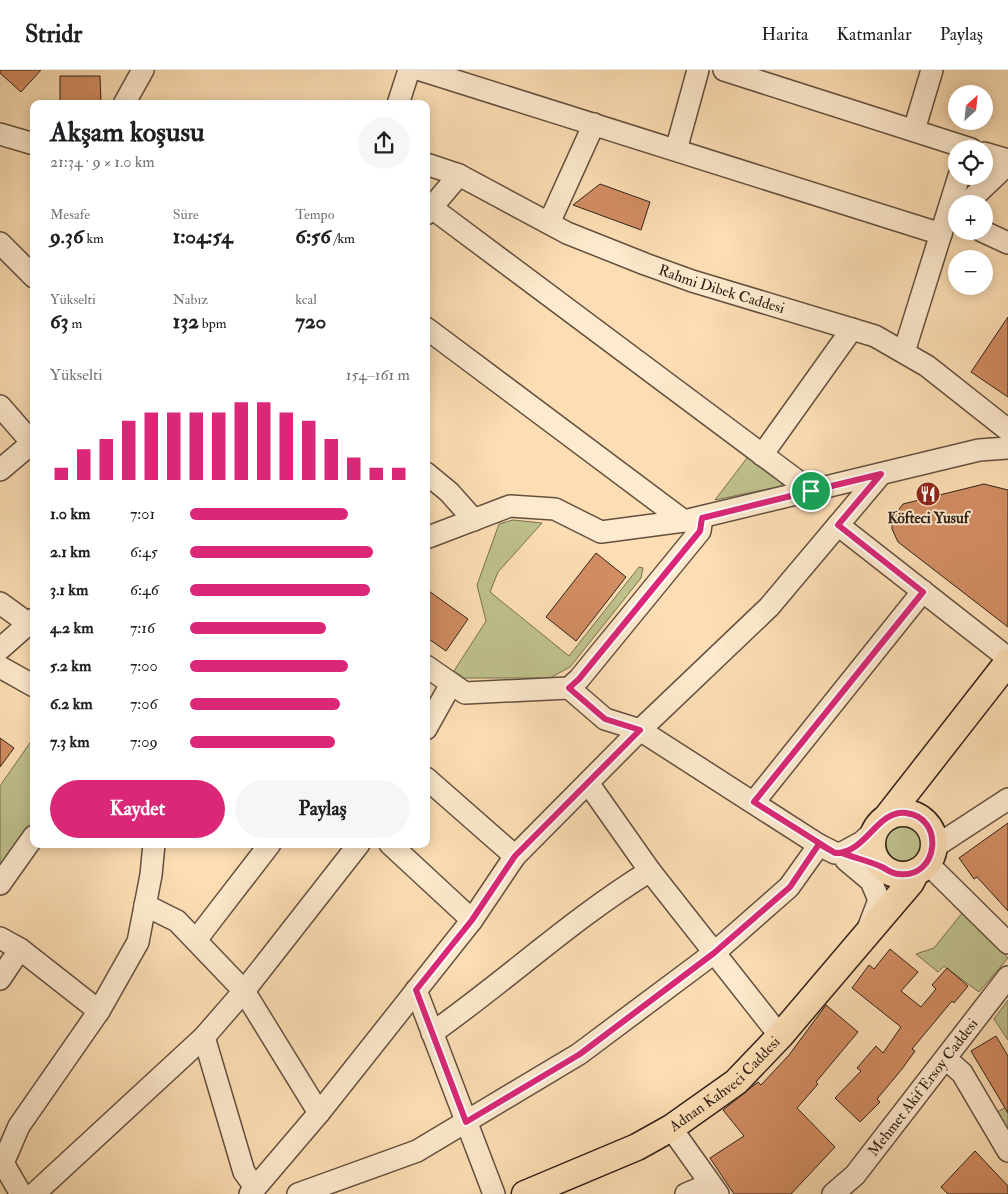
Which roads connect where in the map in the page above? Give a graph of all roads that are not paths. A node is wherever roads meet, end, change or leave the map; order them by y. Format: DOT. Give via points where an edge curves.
graph roads {
  1 [pos="143,70"];
  2 [pos="409,70"];
  3 [pos="421,70"];
  4 [pos="698,70"];
  5 [pos="724,70"];
  6 [pos="932,70"];
  7 [pos="126,100"];
  8 [pos="399,100"];
  9 [pos="594,124"];
  10 [pos="914,130"];
  11 [pos="0,134"];
  12 [pos="948,141"];
  13 [pos="30,143"];
  14 [pos="676,150"];
  15 [pos="993,156"];
  16 [pos="1008,162"];
  17 [pos="430,165"];
  18 [pos="459,175"];
  19 [pos="975,195"];
  20 [pos="430,210"];
  21 [pos="430,212"];
  22 [pos="948,219"];
  23 [pos="549,223"];
  24 [pos="948,226"];
  25 [pos="993,236"];
  26 [pos="1008,243"];
  27 [pos="0,244"];
  28 [pos="30,273"];
  29 [pos="852,329"];
  30 [pos="430,331"];
  31 [pos="904,352"];
  32 [pos="0,406"];
  33 [pos="1008,430"];
  34 [pos="30,442"];
  35 [pos="30,448"];
  36 [pos="1008,448"];
  37 [pos="762,455"];
  38 [pos="0,470"];
  39 [pos="881,474"];
  40 [pos="430,476"];
  41 [pos="811,491"];
  42 [pos="474,520"];
  43 [pos="693,520"];
  44 [pos="838,525"];
  45 [pos="430,536"];
  46 [pos="923,592"];
  47 [pos="0,603"];
  48 [pos="30,621"];
  49 [pos="30,623"];
  50 [pos="0,649"];
  51 [pos="1008,660"];
  52 [pos="0,667"];
  53 [pos="430,669"];
  54 [pos="30,684"];
  55 [pos="452,684"];
  56 [pos="569,688"];
  57 [pos="430,722"];
  58 [pos="640,730"];
  59 [pos="915,781"];
  60 [pos="430,782"];
  61 [pos="588,782"];
  62 [pos="1008,799"];
  63 [pos="754,802"];
  64 [pos="916,816"];
  65 [pos="881,824"];
  66 [pos="30,842"];
  67 [pos="153,848"];
  68 [pos="267,848"];
  69 [pos="355,848"];
  70 [pos="394,848"];
  71 [pos="832,850"];
  72 [pos="515,856"];
  73 [pos="910,864"];
  74 [pos="650,871"];
  75 [pos="0,884"];
  76 [pos="145,905"];
  77 [pos="472,920"];
  78 [pos="873,924"];
  79 [pos="0,938"];
  80 [pos="196,940"];
  81 [pos="1008,942"];
  82 [pos="20,949"];
  83 [pos="714,953"];
  84 [pos="1008,977"];
  85 [pos="0,979"];
  86 [pos="416,990"];
  87 [pos="244,991"];
  88 [pos="99,1012"];
  89 [pos="432,1033"];
  90 [pos="780,1036"];
  91 [pos="204,1037"];
  92 [pos="946,1059"];
  93 [pos="319,1113"];
  94 [pos="466,1122"];
  95 [pos="671,1128"];
  96 [pos="1008,1152"];
  97 [pos="0,1188"];
  98 [pos="714,1189"];
  99 [pos="252,1190"];
  100 [pos="11,1194"];
  101 [pos="21,1194"];
  102 [pos="34,1194"];
  103 [pos="298,1194"];
  104 [pos="494,1194"];
  105 [pos="525,1194"];
  106 [pos="686,1194"];
  107 [pos="833,1194"];
  1 -- 7 [label="street"];
  2 -- 8 [label="street"];
  3 -- 9 [label="street"];
  4 -- 14 [label="street"];
  5 -- 10 [label="street"];
  6 -- 10 [label="street"];
  9 -- 14 [label="street"];
  9 -- 23 [label="street"];
  10 -- 12 [label="street"];
  11 -- 13 [label="street"];
  14 -- 22 [label="street"];
  15 -- 16 [label="street"];
  16 -- 19 [label="street"];
  17 -- 18 [label="street, Rahmi Dibek Caddesi"];
  18 -- 20 [label="street"];
  18 -- 23 [label="street, Rahmi Dibek Caddesi"];
  21 -- 37 [label="street"];
  23 -- 29 [label="street, Rahmi Dibek Caddesi" via="591,243 692,281"];
  24 -- 31 [label="street"];
  25 -- 26 [label="street"];
  27 -- 28 [label="street"];
  29 -- 31 [label="street, Rahmi Dibek Caddesi" via="875,336"];
  29 -- 37 [label="street"];
  30 -- 43 [label="street"];
  31 -- 33 [label="street, Rahmi Dibek Caddesi" via="927,366"];
  32 -- 34 [label="street"];
  35 -- 38 [label="street"];
  36 -- 39 [label="street" via="979,450"];
  37 -- 41 [label="street"];
  39 -- 41 [label="street"];
  39 -- 44 [label="street"];
  40 -- 42 [label="street"];
  41 -- 43 [label="street"];
  42 -- 43 [label="street" via="510,506 555,509 601,532"];
  42 -- 45 [label="street"];
  43 -- 56 [label="street" via="700,531"];
  44 -- 46 [label="street"];
  44 -- 58 [label="street" via="769,607"];
  46 -- 51 [label="street"];
  46 -- 63 [label="street"];
  47 -- 48 [label="street"];
  49 -- 50 [label="street"];
  51 -- 59 [label="main road"];
  52 -- 54 [label="street"];
  53 -- 55 [label="street"];
  55 -- 56 [label="street" via="465,693"];
  55 -- 57 [label="street"];
  56 -- 58 [label="street" via="605,719"];
  58 -- 61 [label="street"];
  58 -- 63 [label="street"];
  59 -- 64 [label="main road"];
  59 -- 65 [label="main road"];
  60 -- 72 [label="street"];
  61 -- 72 [label="street"];
  61 -- 74 [label="street"];
  62 -- 73 [label="street"];
  63 -- 71 [label="street"];
  64 -- 65 [label="main road" via="897,813"];
  64 -- 73 [label="main road" via="930,829"];
  65 -- 71 [label="street" via="862,842"];
  65 -- 73 [label="main road" via="872,850"];
  66 -- 75 [label="street"];
  67 -- 76 [label="street"];
  68 -- 80 [label="street"];
  69 -- 87 [label="street"];
  70 -- 77 [label="street"];
  71 -- 73 [label="street"];
  71 -- 78 [label="street" via="871,881 879,900"];
  71 -- 83 [label="street"];
  72 -- 77 [label="street"];
  73 -- 78 [label="main road, Adnan Kahveci Caddesi" via="911,882"];
  73 -- 81 [label="street"];
  74 -- 83 [label="street"];
  74 -- 89 [label="street" via="615,893 482,998"];
  76 -- 80 [label="street" via="177,921"];
  76 -- 88 [label="street" via="138,942"];
  77 -- 86 [label="street"];
  78 -- 90 [label="main road, Adnan Kahveci Caddesi"];
  79 -- 82 [label="street"];
  80 -- 87 [label="street"];
  82 -- 85 [label="street"];
  82 -- 88 [label="street"];
  83 -- 90 [label="street"];
  83 -- 94 [label="street" via="580,1054"];
  84 -- 92 [label="street, Mehmet Akif Ersoy Caddesi"];
  86 -- 89 [label="street"];
  86 -- 93 [label="street"];
  87 -- 91 [label="street"];
  87 -- 93 [label="street"];
  88 -- 101 [label="street" via="19,1126 3,1163"];
  89 -- 94 [label="street"];
  90 -- 95 [label="main road, Adnan Kahveci Caddesi" via="736,1082"];
  91 -- 99 [label="street"];
  91 -- 102 [label="street"];
  92 -- 96 [label="street" via="962,1073"];
  92 -- 107 [label="street, Mehmet Akif Ersoy Caddesi" via="855,1175"];
  93 -- 99 [label="street"];
  94 -- 103 [label="street" via="417,1151"];
  94 -- 104 [label="street"];
  95 -- 98 [label="street"];
  95 -- 105 [label="main road, Adnan Kahveci Caddesi" via="638,1147"];
  97 -- 100 [label="street"];
  98 -- 106 [label="street"];
}
